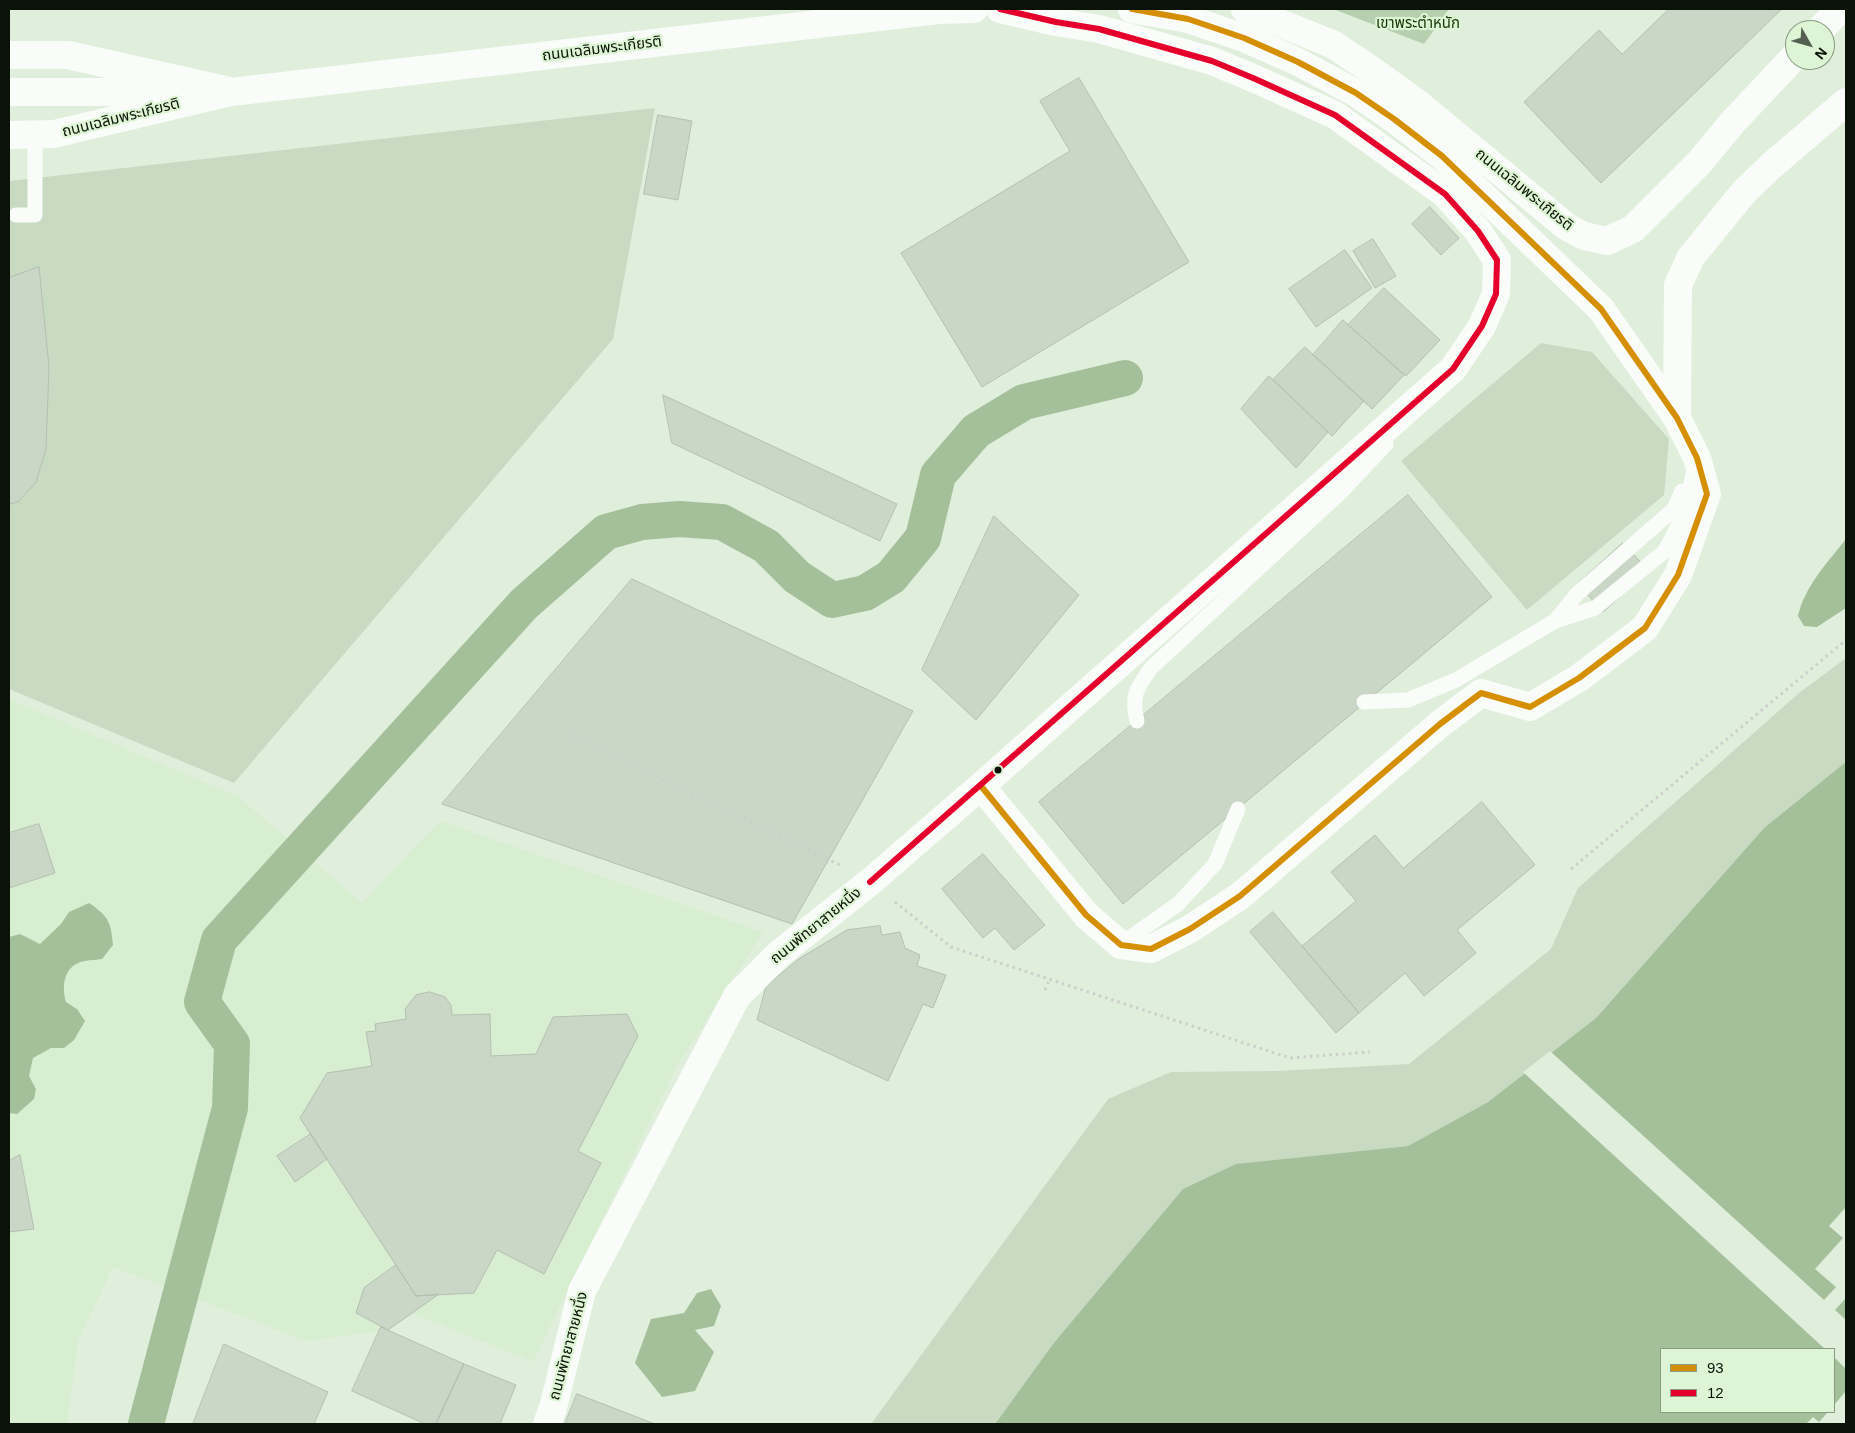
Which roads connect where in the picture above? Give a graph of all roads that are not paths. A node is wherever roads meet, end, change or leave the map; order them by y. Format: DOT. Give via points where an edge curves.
graph roads {
  1 [pos="974,9"];
  2 [pos="1000,9"];
  3 [pos="1132,9"];
  4 [pos="1245,9"];
  5 [pos="1840,9"];
  6 [pos="1830,20"];
  7 [pos="9,55"];
  8 [pos="1785,67"];
  9 [pos="9,92"];
  10 [pos="231,92"];
  11 [pos="1846,102"];
  12 [pos="22,135"];
  13 [pos="16,215"];
  14 [pos="1431,388"];
  15 [pos="1676,418"];
  16 [pos="1697,458"];
  17 [pos="1555,621"];
  18 [pos="1364,702"];
  19 [pos="1137,721"];
  20 [pos="981,786"];
  21 [pos="1238,809"];
  22 [pos="1121,945"];
  23 [pos="547,1424"];
  1 -- 10 [label="street, ถนนเฉลิมพระเกียรติ" via="939,10"];
  2 -- 14 [label="street, ถนนพัทยาสายหนึ่ง" via="1099,28 1212,61 1335,115 1445,194 1478,231 1497,260 1496,294 1482,326 1453,368"];
  3 -- 15 [label="street, ถนนเฉลิมพระเกียรติ" via="1188,19 1244,38 1356,93 1394,119 1442,156 1601,309"];
  4 -- 8 [label="street, ถนนเฉลิมพระเกียรติ" via="1332,44 1416,102 1567,227 1584,236 1607,241 1633,229 1665,198"];
  5 -- 6 [label="street"];
  7 -- 10 [label="street, ถนนเฉลิมพระเกียรติ" via="68,55"];
  9 -- 10 [label="street"];
  10 -- 12 [label="street, ถนนเฉลิมพระเกียรติ" via="54,134"];
  11 -- 15 [label="street" via="1744,192 1691,257 1678,285"];
  12 -- 13 [label="lane" via="34,215"];
  14 -- 19 [label="lane" via="1404,426 1356,477 1151,668 1138,686 1132,702"];
  14 -- 20 [label="street, ถนนพัทยาสายหนึ่ง"];
  15 -- 16 [label="street, ถนนเฉลิมพระเกียรติ"];
  16 -- 17 [label="lane" via="1674,509 1577,594"];
  16 -- 17 [label="lane" via="1682,518 1665,550 1595,608"];
  16 -- 22 [label="street, ถนนเฉลิมพระเกียรติ" via="1707,494 1678,575 1645,628 1580,678 1530,707 1481,693 1440,724 1240,896 1190,930 1151,949"];
  17 -- 18 [label="lane" via="1456,680 1408,700"];
  20 -- 22 [label="street" via="1086,915"];
  20 -- 23 [label="street, ถนนพัทยาสายหนึ่ง" via="870,882 779,954 737,996 582,1290"];
  21 -- 22 [label="lane" via="1216,864 1178,904"];
}
